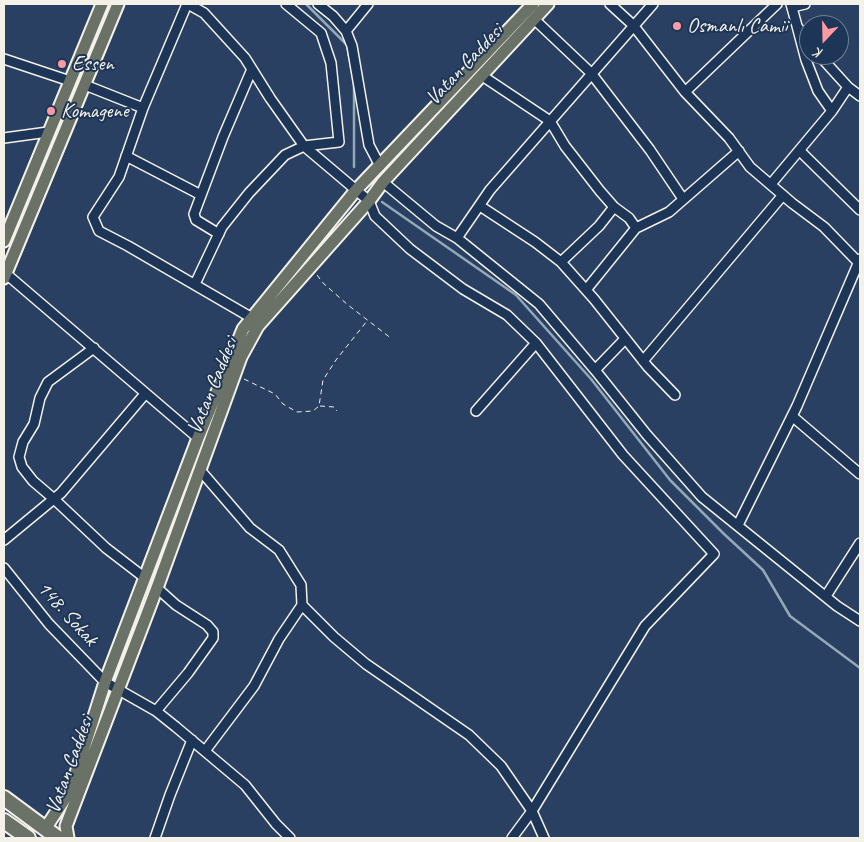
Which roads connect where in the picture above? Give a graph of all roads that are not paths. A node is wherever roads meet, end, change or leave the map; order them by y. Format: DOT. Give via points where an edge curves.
graph roads {
  1 [pos="102,4"];
  2 [pos="118,4"];
  3 [pos="187,4"];
  4 [pos="286,4"];
  5 [pos="318,4"];
  6 [pos="368,4"];
  7 [pos="533,4"];
  8 [pos="548,4"];
  9 [pos="610,4"];
  10 [pos="653,4"];
  11 [pos="777,4"];
  12 [pos="805,4"];
  13 [pos="791,5"];
  14 [pos="534,19"];
  15 [pos="633,25"];
  16 [pos="797,26"];
  17 [pos="799,29"];
  18 [pos="346,31"];
  19 [pos="4,59"];
  20 [pos="828,65"];
  21 [pos="252,69"];
  22 [pos="591,73"];
  23 [pos="481,76"];
  24 [pos="70,81"];
  25 [pos="85,85"];
  26 [pos="848,87"];
  27 [pos="685,92"];
  28 [pos="860,96"];
  29 [pos="143,108"];
  30 [pos="832,111"];
  31 [pos="550,121"];
  32 [pos="48,132"];
  33 [pos="4,138"];
  34 [pos="304,146"];
  35 [pos="800,151"];
  36 [pos="739,152"];
  37 [pos="126,156"];
  38 [pos="380,166"];
  39 [pos="383,182"];
  40 [pos="771,184"];
  41 [pos="356,190"];
  42 [pos="201,195"];
  43 [pos="784,195"];
  44 [pos="683,199"];
  45 [pos="369,201"];
  46 [pos="480,206"];
  47 [pos="614,207"];
  48 [pos="860,210"];
  49 [pos="636,228"];
  50 [pos="219,234"];
  51 [pos="457,238"];
  52 [pos="4,241"];
  53 [pos="860,261"];
  54 [pos="562,262"];
  55 [pos="4,274"];
  56 [pos="195,284"];
  57 [pos="586,290"];
  58 [pos="252,318"];
  59 [pos="625,339"];
  60 [pos="536,343"];
  61 [pos="94,348"];
  62 [pos="643,361"];
  63 [pos="595,370"];
  64 [pos="145,394"];
  65 [pos="675,395"];
  66 [pos="476,412"];
  67 [pos="792,416"];
  68 [pos="198,438"];
  69 [pos="200,470"];
  70 [pos="860,474"];
  71 [pos="54,499"];
  72 [pos="738,525"];
  73 [pos="4,540"];
  74 [pos="860,543"];
  75 [pos="4,568"];
  76 [pos="145,578"];
  77 [pos="157,588"];
  78 [pos="826,596"];
  79 [pos="302,605"];
  80 [pos="860,620"];
  81 [pos="105,682"];
  82 [pos="118,690"];
  83 [pos="156,711"];
  84 [pos="192,740"];
  85 [pos="205,751"];
  86 [pos="4,798"];
  87 [pos="532,812"];
  88 [pos="4,821"];
  89 [pos="46,829"];
  90 [pos="28,838"];
  91 [pos="58,838"];
  92 [pos="68,838"];
  93 [pos="155,838"];
  94 [pos="290,838"];
  95 [pos="512,838"];
  96 [pos="544,838"];
  1 -- 24 [label="main road"];
  2 -- 25 [label="main road"];
  3 -- 21 [label="street" via="204,13"];
  3 -- 29 [label="street"];
  4 -- 34 [label="street" via="321,33 331,63 339,142"];
  5 -- 18 [label="street"];
  6 -- 18 [label="street"];
  7 -- 38 [label="main road, Vatan Caddesi"];
  8 -- 14 [label="main road, Vatan Caddesi"];
  9 -- 15 [label="street"];
  10 -- 15 [label="street"];
  11 -- 27 [label="street"];
  12 -- 13 [label="street"];
  13 -- 16 [label="street"];
  14 -- 22 [label="street"];
  14 -- 23 [label="main road, Vatan Caddesi"];
  15 -- 22 [label="street"];
  15 -- 27 [label="street"];
  16 -- 17 [label="street"];
  16 -- 30 [label="street" via="818,91"];
  18 -- 38 [label="street" via="369,145"];
  19 -- 24 [label="street"];
  20 -- 26 [label="street"];
  21 -- 34 [label="street"];
  21 -- 42 [label="street"];
  22 -- 31 [label="street"];
  22 -- 44 [label="street"];
  23 -- 31 [label="street"];
  23 -- 39 [label="main road, Vatan Caddesi"];
  24 -- 32 [label="main road"];
  25 -- 29 [label="street"];
  25 -- 55 [label="main road"];
  26 -- 28 [label="street"];
  26 -- 30 [label="street"];
  27 -- 36 [label="street"];
  29 -- 37 [label="street"];
  30 -- 35 [label="street"];
  31 -- 46 [label="street"];
  31 -- 47 [label="street" via="565,146"];
  32 -- 33 [label="street"];
  32 -- 52 [label="main road"];
  34 -- 41 [label="street"];
  34 -- 50 [label="street" via="285,155 249,193"];
  35 -- 40 [label="street"];
  35 -- 48 [label="street"];
  36 -- 40 [label="street" via="750,167"];
  36 -- 44 [label="street"];
  37 -- 42 [label="street"];
  37 -- 56 [label="street" via="119,177 93,217 94,222 99,230"];
  38 -- 41 [label="main road, Vatan Caddesi"];
  39 -- 45 [label="main road, Vatan Caddesi"];
  39 -- 51 [label="street" via="436,226"];
  40 -- 43 [label="street"];
  41 -- 45 [label="street"];
  41 -- 58 [label="main road, Vatan Caddesi"];
  42 -- 50 [label="street" via="194,214 196,220"];
  43 -- 53 [label="street"];
  43 -- 62 [label="street"];
  44 -- 49 [label="street" via="669,212"];
  45 -- 60 [label="street" via="375,216 410,249 463,289 507,315"];
  45 -- 69 [label="main road, Vatan Caddesi" via="258,326 241,357"];
  46 -- 51 [label="street"];
  46 -- 54 [label="street"];
  47 -- 49 [label="street"];
  47 -- 54 [label="street"];
  49 -- 57 [label="street"];
  50 -- 56 [label="street"];
  51 -- 63 [label="street" via="539,304"];
  53 -- 67 [label="street"];
  54 -- 57 [label="street"];
  55 -- 61 [label="street"];
  56 -- 58 [label="street"];
  57 -- 59 [label="street"];
  58 -- 68 [label="main road, Vatan Caddesi" via="243,329"];
  59 -- 62 [label="street"];
  59 -- 63 [label="street"];
  60 -- 66 [label="street"];
  60 -- 87 [label="street" via="623,455 714,554 645,626"];
  61 -- 64 [label="street"];
  61 -- 71 [label="street" via="48,382 40,398 34,424 22,442 22,467 32,481"];
  62 -- 65 [label="street"];
  63 -- 72 [label="street" via="702,497"];
  64 -- 68 [label="street"];
  64 -- 71 [label="street"];
  67 -- 70 [label="street"];
  67 -- 72 [label="street"];
  68 -- 76 [label="main road, Vatan Caddesi"];
  69 -- 77 [label="main road, Vatan Caddesi"];
  69 -- 79 [label="street" via="250,528 278,550 301,585"];
  71 -- 73 [label="street"];
  71 -- 76 [label="street" via="106,548"];
  72 -- 78 [label="street"];
  74 -- 78 [label="street"];
  75 -- 81 [label="street, 148. Sokak" via="50,624"];
  76 -- 81 [label="main road, Vatan Caddesi"];
  77 -- 82 [label="main road, Vatan Caddesi"];
  77 -- 83 [label="street" via="213,632 188,673"];
  78 -- 80 [label="street"];
  79 -- 85 [label="street" via="254,686"];
  79 -- 87 [label="street" via="366,664 469,734 501,766"];
  81 -- 82 [label="street, 148. Sokak"];
  81 -- 89 [label="main road, Vatan Caddesi" via="75,776"];
  82 -- 83 [label="street, 148. Sokak"];
  82 -- 92 [label="main road, Vatan Caddesi" via="66,826"];
  83 -- 84 [label="street, 148. Sokak"];
  84 -- 85 [label="street, 148. Sokak"];
  84 -- 93 [label="street"];
  85 -- 94 [label="street, 148. Sokak" via="245,785"];
  86 -- 89 [label="highway"];
  87 -- 95 [label="street"];
  87 -- 96 [label="street"];
  88 -- 90 [label="highway"];
  89 -- 91 [label="highway"];
}
